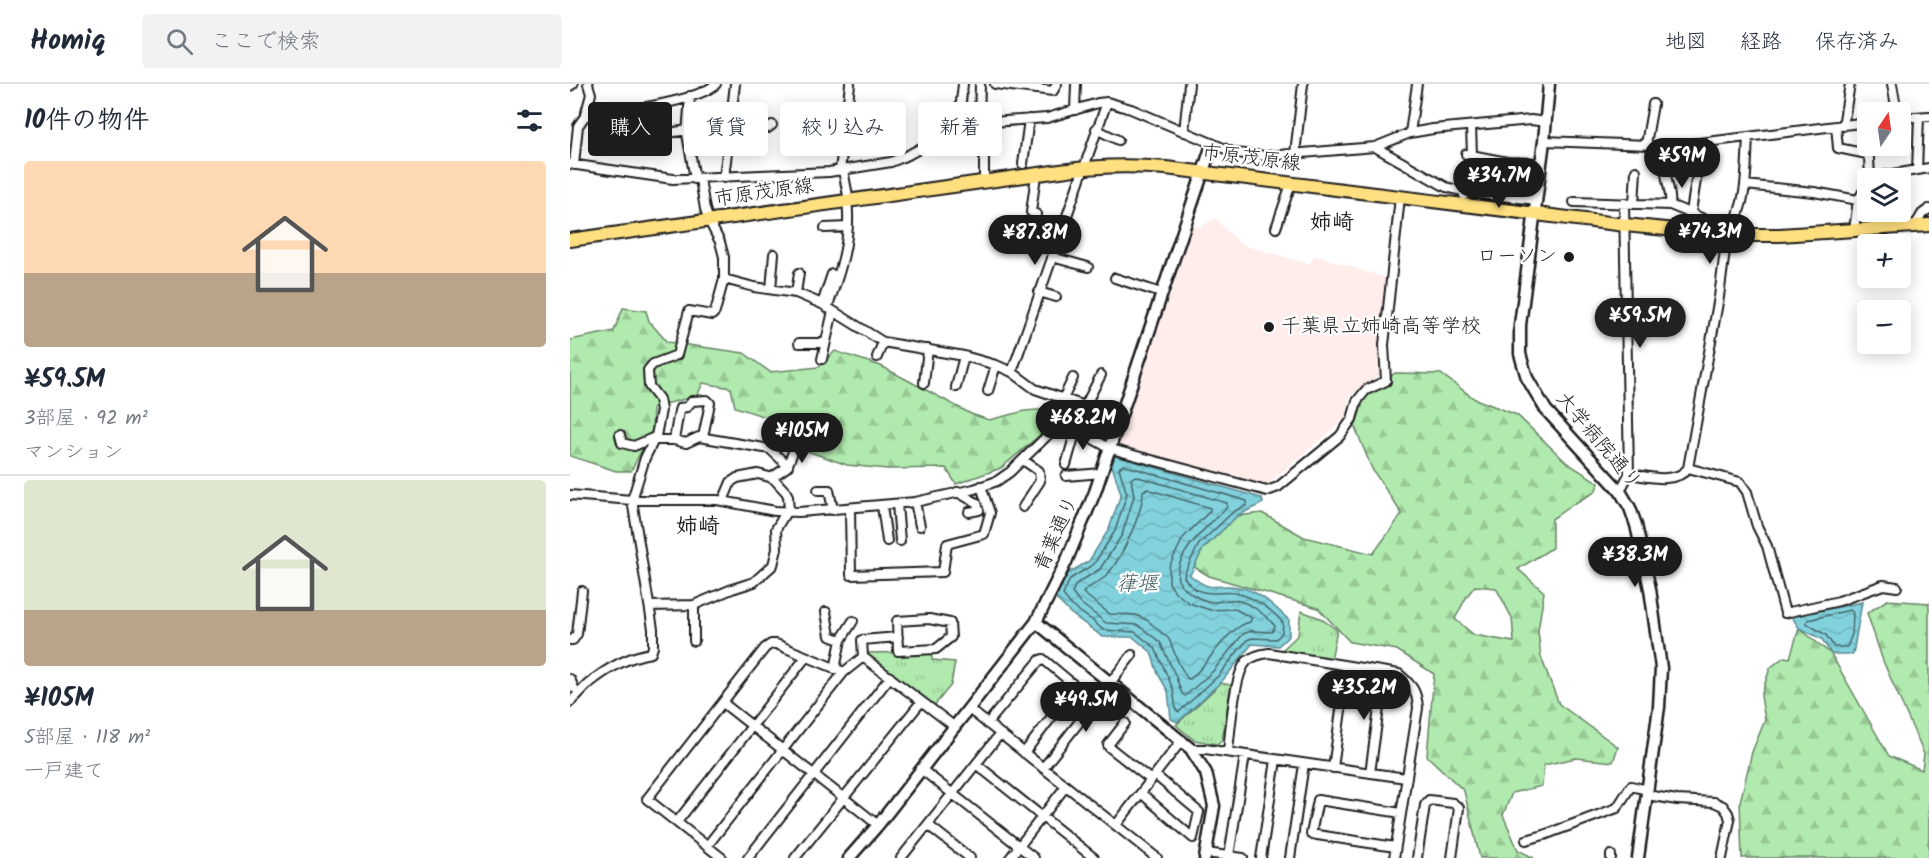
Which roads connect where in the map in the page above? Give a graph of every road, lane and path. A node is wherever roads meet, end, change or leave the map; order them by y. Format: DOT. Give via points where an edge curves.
graph roads {
  1 [pos="588,84"];
  2 [pos="716,84"];
  3 [pos="735,84"];
  4 [pos="850,84"];
  5 [pos="963,84"];
  6 [pos="980,84"];
  7 [pos="995,84"];
  8 [pos="1058,84"];
  9 [pos="1076,84"];
  10 [pos="1189,84"];
  11 [pos="1303,84"];
  12 [pos="1417,84"];
  13 [pos="1549,84"];
  14 [pos="1850,84"];
  15 [pos="1892,84"];
  16 [pos="690,96"];
  17 [pos="690,102"];
  18 [pos="733,102"];
  19 [pos="848,102"];
  20 [pos="961,102"];
  21 [pos="981,102"];
  22 [pos="1107,102"];
  23 [pos="1895,102"];
  24 [pos="1653,104"];
  25 [pos="1074,110"];
  26 [pos="585,116"];
  27 [pos="1929,116"];
  28 [pos="1911,117"];
  29 [pos="1918,117"];
  30 [pos="1029,119"];
  31 [pos="1002,121"];
  32 [pos="1546,122"];
  33 [pos="1857,124"];
  34 [pos="772,126"];
  35 [pos="1472,126"];
  36 [pos="1840,126"];
  37 [pos="768,128"];
  38 [pos="1096,129"];
  39 [pos="1184,132"];
  40 [pos="1410,133"];
  41 [pos="1748,137"];
  42 [pos="1118,140"];
  43 [pos="1544,141"];
  44 [pos="1646,144"];
  45 [pos="1212,145"];
  46 [pos="1375,147"];
  47 [pos="918,150"];
  48 [pos="1295,154"];
  49 [pos="1469,154"];
  50 [pos="693,156"];
  51 [pos="726,156"];
  52 [pos="842,156"];
  53 [pos="983,156"];
  54 [pos="1541,163"];
  55 [pos="572,164"];
  56 [pos="1023,164"];
  57 [pos="1082,168"];
  58 [pos="1870,168"];
  59 [pos="1929,168"];
  60 [pos="841,170"];
  61 [pos="1917,170"];
  62 [pos="1636,171"];
  63 [pos="1666,171"];
  64 [pos="1911,171"];
  65 [pos="1201,173"];
  66 [pos="1036,175"];
  67 [pos="724,178"];
  68 [pos="698,179"];
  69 [pos="1696,180"];
  70 [pos="984,182"];
  71 [pos="1292,184"];
  72 [pos="1745,185"];
  73 [pos="1400,197"];
  74 [pos="1463,199"];
  75 [pos="1537,200"];
  76 [pos="1857,200"];
  77 [pos="848,201"];
  78 [pos="1574,202"];
  79 [pos="1624,203"];
  80 [pos="1634,204"];
  81 [pos="1670,205"];
  82 [pos="1857,208"];
  83 [pos="1929,209"];
  84 [pos="1691,212"];
  85 [pos="1535,214"];
  86 [pos="709,221"];
  87 [pos="1625,225"];
  88 [pos="1929,225"];
  89 [pos="1915,226"];
  90 [pos="848,227"];
  91 [pos="825,228"];
  92 [pos="1276,228"];
  93 [pos="1854,230"];
  94 [pos="1733,234"];
  95 [pos="570,240"];
  96 [pos="1053,253"];
  97 [pos="774,254"];
  98 [pos="1088,267"];
  99 [pos="799,273"];
  100 [pos="832,274"];
  101 [pos="1115,278"];
  102 [pos="724,279"];
  103 [pos="771,289"];
  104 [pos="1040,292"];
  105 [pos="796,293"];
  106 [pos="1161,293"];
  107 [pos="1056,297"];
  108 [pos="827,307"];
  109 [pos="883,342"];
  110 [pos="799,343"];
  111 [pos="825,343"];
  112 [pos="928,349"];
  113 [pos="964,356"];
  114 [pos="877,357"];
  115 [pos="822,359"];
  116 [pos="996,365"];
  117 [pos="1012,372"];
  118 [pos="1101,375"];
  119 [pos="1073,378"];
  120 [pos="924,383"];
  121 [pos="956,387"];
  122 [pos="988,392"];
  123 [pos="1063,399"];
  124 [pos="1085,406"];
  125 [pos="809,424"];
  126 [pos="1118,425"];
  127 [pos="1076,430"];
  128 [pos="620,435"];
  129 [pos="703,437"];
  130 [pos="655,438"];
  131 [pos="674,440"];
  132 [pos="1111,449"];
  133 [pos="1023,460"];
  134 [pos="1066,465"];
  135 [pos="788,466"];
  136 [pos="1688,468"];
  137 [pos="1102,473"];
  138 [pos="1629,474"];
  139 [pos="1066,476"];
  140 [pos="771,478"];
  141 [pos="981,486"];
  142 [pos="818,489"];
  143 [pos="1620,491"];
  144 [pos="957,492"];
  145 [pos="570,495"];
  146 [pos="632,500"];
  147 [pos="723,501"];
  148 [pos="915,502"];
  149 [pos="897,504"];
  150 [pos="882,506"];
  151 [pos="1023,507"];
  152 [pos="850,508"];
  153 [pos="833,510"];
  154 [pos="787,512"];
  155 [pos="969,512"];
  156 [pos="920,526"];
  157 [pos="887,541"];
  158 [pos="900,541"];
  159 [pos="1897,587"];
  160 [pos="582,591"];
  161 [pos="650,606"];
  162 [pos="694,606"];
  163 [pos="826,612"];
  164 [pos="853,621"];
  165 [pos="1036,622"];
  166 [pos="898,637"];
  167 [pos="570,640"];
  168 [pos="842,640"];
  169 [pos="694,641"];
  170 [pos="1132,655"];
  171 [pos="806,657"];
  172 [pos="863,657"];
  173 [pos="1347,667"];
  174 [pos="835,669"];
  175 [pos="844,672"];
  176 [pos="1384,672"];
  177 [pos="890,677"];
  178 [pos="570,679"];
  179 [pos="1109,683"];
  180 [pos="574,688"];
  181 [pos="570,702"];
  182 [pos="921,702"];
  183 [pos="723,703"];
  184 [pos="969,710"];
  185 [pos="1125,723"];
  186 [pos="987,724"];
  187 [pos="752,726"];
  188 [pos="955,727"];
  189 [pos="1000,734"];
  190 [pos="1182,740"];
  191 [pos="1191,749"];
  192 [pos="782,750"];
  193 [pos="1228,752"];
  194 [pos="1024,753"];
  195 [pos="1245,755"];
  196 [pos="1276,760"];
  197 [pos="976,764"];
  198 [pos="1304,764"];
  199 [pos="1043,768"];
  200 [pos="1333,768"];
  201 [pos="921,769"];
  202 [pos="1370,773"];
  203 [pos="813,774"];
  204 [pos="1153,777"];
  205 [pos="1406,778"];
  206 [pos="1066,786"];
  207 [pos="1647,792"];
  208 [pos="1141,793"];
  209 [pos="952,794"];
  210 [pos="843,798"];
  211 [pos="1401,813"];
  212 [pos="1042,817"];
  213 [pos="677,822"];
  214 [pos="878,825"];
  215 [pos="928,825"];
  216 [pos="1116,825"];
  217 [pos="1526,840"];
  218 [pos="707,846"];
  219 [pos="1019,846"];
  220 [pos="1395,847"];
  221 [pos="1206,856"];
  222 [pos="1229,856"];
  223 [pos="905,857"];
  224 [pos="722,858"];
  225 [pos="748,858"];
  226 [pos="795,858"];
  227 [pos="849,858"];
  228 [pos="970,858"];
  229 [pos="1010,858"];
  230 [pos="1034,858"];
  231 [pos="1094,858"];
  232 [pos="1157,858"];
  233 [pos="1243,858"];
  234 [pos="1261,858"];
  235 [pos="1290,858"];
  236 [pos="1394,858"];
  237 [pos="1418,858"];
  238 [pos="1452,858"];
  239 [pos="1638,858"];
  240 [pos="1722,858"];
  1 -- 26 [label="street" via="591,94"];
  2 -- 16 [label="street"];
  3 -- 18 [label="street"];
  4 -- 19 [label="street"];
  5 -- 20 [label="street"];
  6 -- 21 [label="street"];
  7 -- 8 [label="street" via="1053,91"];
  9 -- 25 [label="street"];
  10 -- 39 [label="street"];
  11 -- 48 [label="street"];
  12 -- 40 [label="street"];
  13 -- 32 [label="street, 大学病院通り"];
  14 -- 36 [label="street"];
  15 -- 23 [label="street"];
  16 -- 17 [label="street"];
  16 -- 26 [label="street"];
  22 -- 25 [label="street"];
  22 -- 38 [label="street"];
  22 -- 39 [label="street"];
  24 -- 44 [label="street"];
  25 -- 30 [label="street"];
  26 -- 55 [label="street" via="578,126"];
  27 -- 29 [label="street"];
  28 -- 29 [label="street"];
  29 -- 61 [label="street"];
  30 -- 31 [label="street"];
  30 -- 56 [label="street"];
  32 -- 35 [label="street"];
  32 -- 43 [label="street, 大学病院通り"];
  33 -- 36 [label="street"];
  34 -- 37 [label="street"];
  35 -- 40 [label="street"];
  35 -- 49 [label="street"];
  36 -- 41 [label="street"];
  36 -- 58 [label="street" via="1838,148 1867,154"];
  38 -- 42 [label="street"];
  38 -- 57 [label="street"];
  39 -- 45 [label="street"];
  40 -- 46 [label="street"];
  41 -- 44 [label="street" via="1675,146"];
  41 -- 72 [label="street"];
  43 -- 44 [label="street"];
  43 -- 54 [label="street, 大学病院通り"];
  45 -- 48 [label="street" via="1235,153"];
  45 -- 65 [label="street, 青葉通り"];
  46 -- 48 [label="street"];
  46 -- 74 [label="street"];
  47 -- 60 [label="street" via="891,162"];
  49 -- 54 [label="street" via="1507,162"];
  49 -- 74 [label="street"];
  50 -- 68 [label="street"];
  51 -- 67 [label="street"];
  52 -- 60 [label="street"];
  53 -- 70 [label="street"];
  54 -- 75 [label="street, 大学病院通り"];
  55 -- 68 [label="street" via="636,175"];
  57 -- 65 [label="main road, 市原茂原線" via="1150,167"];
  57 -- 66 [label="main road, 市原茂原線"];
  57 -- 96 [label="street"];
  59 -- 61 [label="street"];
  60 -- 67 [label="street"];
  60 -- 77 [label="street"];
  61 -- 64 [label="street"];
  62 -- 80 [label="street"];
  63 -- 81 [label="street"];
  65 -- 71 [label="main road, 市原茂原線"];
  65 -- 106 [label="street, 青葉通り"];
  66 -- 70 [label="main road, 市原茂原線"];
  66 -- 96 [label="street" via="1030,212 1036,214 1033,245"];
  67 -- 68 [label="street"];
  68 -- 86 [label="street"];
  69 -- 84 [label="street"];
  70 -- 77 [label="main road, 市原茂原線"];
  71 -- 73 [label="main road, 市原茂原線"];
  71 -- 92 [label="street"];
  72 -- 76 [label="street"];
  72 -- 94 [label="street"];
  73 -- 74 [label="main road, 市原茂原線"];
  73 -- 132 [label="street" via="1384,345 1386,381 1366,390 1340,436 1268,491"];
  74 -- 75 [label="street"];
  74 -- 85 [label="main road, 市原茂原線"];
  75 -- 85 [label="street, 大学病院通り"];
  77 -- 86 [label="main road, 市原茂原線"];
  77 -- 90 [label="street"];
  78 -- 79 [label="street"];
  79 -- 80 [label="street"];
  79 -- 87 [label="street"];
  80 -- 81 [label="street"];
  81 -- 84 [label="street"];
  82 -- 93 [label="street"];
  83 -- 89 [label="street"];
  84 -- 94 [label="street"];
  85 -- 87 [label="main road, 市原茂原線"];
  85 -- 143 [label="street, 大学病院通り" via="1521,325 1520,354 1527,378 1546,410"];
  86 -- 95 [label="main road, 市原茂原線"];
  86 -- 102 [label="street" via="723,252"];
  87 -- 94 [label="main road, 市原茂原線"];
  87 -- 138 [label="street"];
  88 -- 89 [label="main road, 市原茂原線"];
  89 -- 93 [label="main road, 市原茂原線"];
  90 -- 91 [label="street"];
  90 -- 108 [label="street" via="841,269"];
  93 -- 94 [label="main road, 市原茂原線"];
  94 -- 136 [label="street"];
  96 -- 98 [label="street"];
  96 -- 104 [label="street"];
  97 -- 103 [label="street"];
  99 -- 105 [label="street"];
  100 -- 108 [label="street"];
  101 -- 106 [label="street"];
  102 -- 103 [label="street"];
  102 -- 130 [label="street" via="715,312 686,313 677,355 653,364 648,370 649,386 659,399 661,411"];
  103 -- 105 [label="street"];
  104 -- 107 [label="street"];
  104 -- 117 [label="street"];
  105 -- 108 [label="street"];
  106 -- 126 [label="street, 青葉通り"];
  108 -- 109 [label="street"];
  108 -- 111 [label="street"];
  109 -- 112 [label="street"];
  109 -- 114 [label="street"];
  110 -- 111 [label="street"];
  111 -- 115 [label="street"];
  112 -- 113 [label="street"];
  112 -- 120 [label="street"];
  113 -- 116 [label="street"];
  113 -- 121 [label="street"];
  116 -- 117 [label="street"];
  116 -- 122 [label="street"];
  117 -- 123 [label="street" via="1035,389"];
  118 -- 124 [label="street"];
  119 -- 123 [label="street"];
  123 -- 124 [label="street"];
  124 -- 126 [label="street"];
  125 -- 135 [label="street" via="799,437"];
  126 -- 132 [label="street, 青葉通り"];
  127 -- 132 [label="street"];
  127 -- 133 [label="street" via="1052,432"];
  127 -- 134 [label="street"];
  128 -- 130 [label="street" via="622,443 634,446"];
  129 -- 131 [label="street" via="686,443"];
  129 -- 131 [label="street" via="710,403 707,400 692,401 680,408"];
  129 -- 135 [label="street" via="770,449"];
  130 -- 131 [label="street"];
  130 -- 146 [label="street"];
  132 -- 137 [label="street, 青葉通り"];
  133 -- 141 [label="street" via="996,481"];
  133 -- 151 [label="street" via="1039,471 1040,481"];
  135 -- 140 [label="street"];
  136 -- 138 [label="street" via="1668,478"];
  136 -- 159 [label="street" via="1740,482 1747,492 1785,613 1839,601 1875,586"];
  137 -- 139 [label="street"];
  137 -- 165 [label="street, 青葉通り" via="1066,562"];
  138 -- 143 [label="street"];
  140 -- 147 [label="street" via="758,474 737,478 731,482"];
  140 -- 154 [label="street" via="788,496"];
  141 -- 144 [label="street"];
  141 -- 152 [label="street" via="990,513 984,534 947,544 943,572 851,575"];
  142 -- 153 [label="street" via="829,490"];
  143 -- 207 [label="street, 大学病院通り" via="1636,525 1661,668"];
  144 -- 148 [label="street"];
  144 -- 155 [label="street" via="977,503 979,510"];
  145 -- 146 [label="street"];
  146 -- 147 [label="street"];
  146 -- 161 [label="street"];
  147 -- 154 [label="street"];
  148 -- 149 [label="street"];
  148 -- 156 [label="street"];
  149 -- 150 [label="street"];
  149 -- 158 [label="street"];
  150 -- 152 [label="street"];
  150 -- 157 [label="street"];
  152 -- 153 [label="street"];
  153 -- 154 [label="street"];
  154 -- 162 [label="street" via="777,529 772,565 762,577"];
  160 -- 167 [label="street" via="577,634"];
  161 -- 162 [label="street"];
  161 -- 181 [label="street" via="652,651 613,665"];
  162 -- 169 [label="street"];
  163 -- 168 [label="street" via="830,636"];
  164 -- 168 [label="street"];
  165 -- 179 [label="street"];
  165 -- 184 [label="street, 青葉通り"];
  166 -- 166 [label="street" via="898,651 936,649 951,637 950,622 897,621"];
  166 -- 172 [label="street" via="862,640"];
  168 -- 174 [label="street"];
  170 -- 179 [label="street"];
  171 -- 174 [label="street"];
  171 -- 183 [label="street" via="771,644"];
  171 -- 187 [label="street"];
  172 -- 175 [label="street"];
  172 -- 177 [label="street"];
  173 -- 176 [label="street"];
  173 -- 193 [label="street" via="1269,653 1247,661 1239,674"];
  173 -- 200 [label="street"];
  174 -- 175 [label="street"];
  175 -- 192 [label="street"];
  176 -- 202 [label="street"];
  176 -- 205 [label="street" via="1399,674 1417,694"];
  177 -- 182 [label="street"];
  177 -- 203 [label="street"];
  178 -- 180 [label="street"];
  179 -- 190 [label="street"];
  179 -- 199 [label="street"];
  182 -- 188 [label="street"];
  182 -- 210 [label="street"];
  183 -- 187 [label="street"];
  183 -- 213 [label="street" via="647,799"];
  184 -- 186 [label="street"];
  184 -- 188 [label="street, 青葉通り"];
  185 -- 204 [label="street" via="1109,747"];
  186 -- 189 [label="street"];
  186 -- 194 [label="street" via="1043,659 1074,688"];
  187 -- 192 [label="street"];
  187 -- 213 [label="street"];
  188 -- 201 [label="street, 青葉通り"];
  189 -- 194 [label="street"];
  189 -- 197 [label="street"];
  190 -- 191 [label="street"];
  190 -- 204 [label="street"];
  191 -- 193 [label="street"];
  191 -- 221 [label="street" via="1206,772 1214,806"];
  192 -- 203 [label="street"];
  192 -- 218 [label="street"];
  193 -- 195 [label="street"];
  194 -- 199 [label="street"];
  195 -- 196 [label="street"];
  195 -- 222 [label="street"];
  196 -- 198 [label="street"];
  196 -- 234 [label="street"];
  197 -- 209 [label="street"];
  197 -- 212 [label="street"];
  198 -- 200 [label="street"];
  198 -- 235 [label="street"];
  199 -- 206 [label="street"];
  200 -- 202 [label="street"];
  201 -- 209 [label="street"];
  201 -- 214 [label="street, 青葉通り"];
  202 -- 205 [label="street"];
  203 -- 210 [label="street"];
  203 -- 225 [label="street"];
  204 -- 208 [label="street"];
  204 -- 208 [label="street" via="1199,812 1193,838"];
  205 -- 211 [label="street"];
  206 -- 212 [label="street"];
  206 -- 216 [label="street"];
  207 -- 217 [label="street" via="1631,786 1617,808"];
  207 -- 239 [label="street, 大学病院通り"];
  207 -- 240 [label="street" via="1677,801 1714,802 1723,806 1730,820"];
  208 -- 216 [label="street"];
  209 -- 215 [label="street"];
  209 -- 219 [label="street"];
  210 -- 214 [label="street"];
  210 -- 226 [label="street"];
  211 -- 220 [label="street"];
  211 -- 220 [label="street" via="1318,800 1311,834"];
  212 -- 219 [label="street"];
  212 -- 231 [label="street"];
  213 -- 218 [label="street"];
  214 -- 227 [label="street, 青葉通り"];
  215 -- 223 [label="street"];
  215 -- 228 [label="street"];
  216 -- 232 [label="street"];
  218 -- 224 [label="street"];
  219 -- 229 [label="street"];
  219 -- 230 [label="street"];
  220 -- 236 [label="street"];
  221 -- 222 [label="street"];
  222 -- 233 [label="street"];
  237 -- 238 [label="street" via="1429,800 1459,807"];
}
